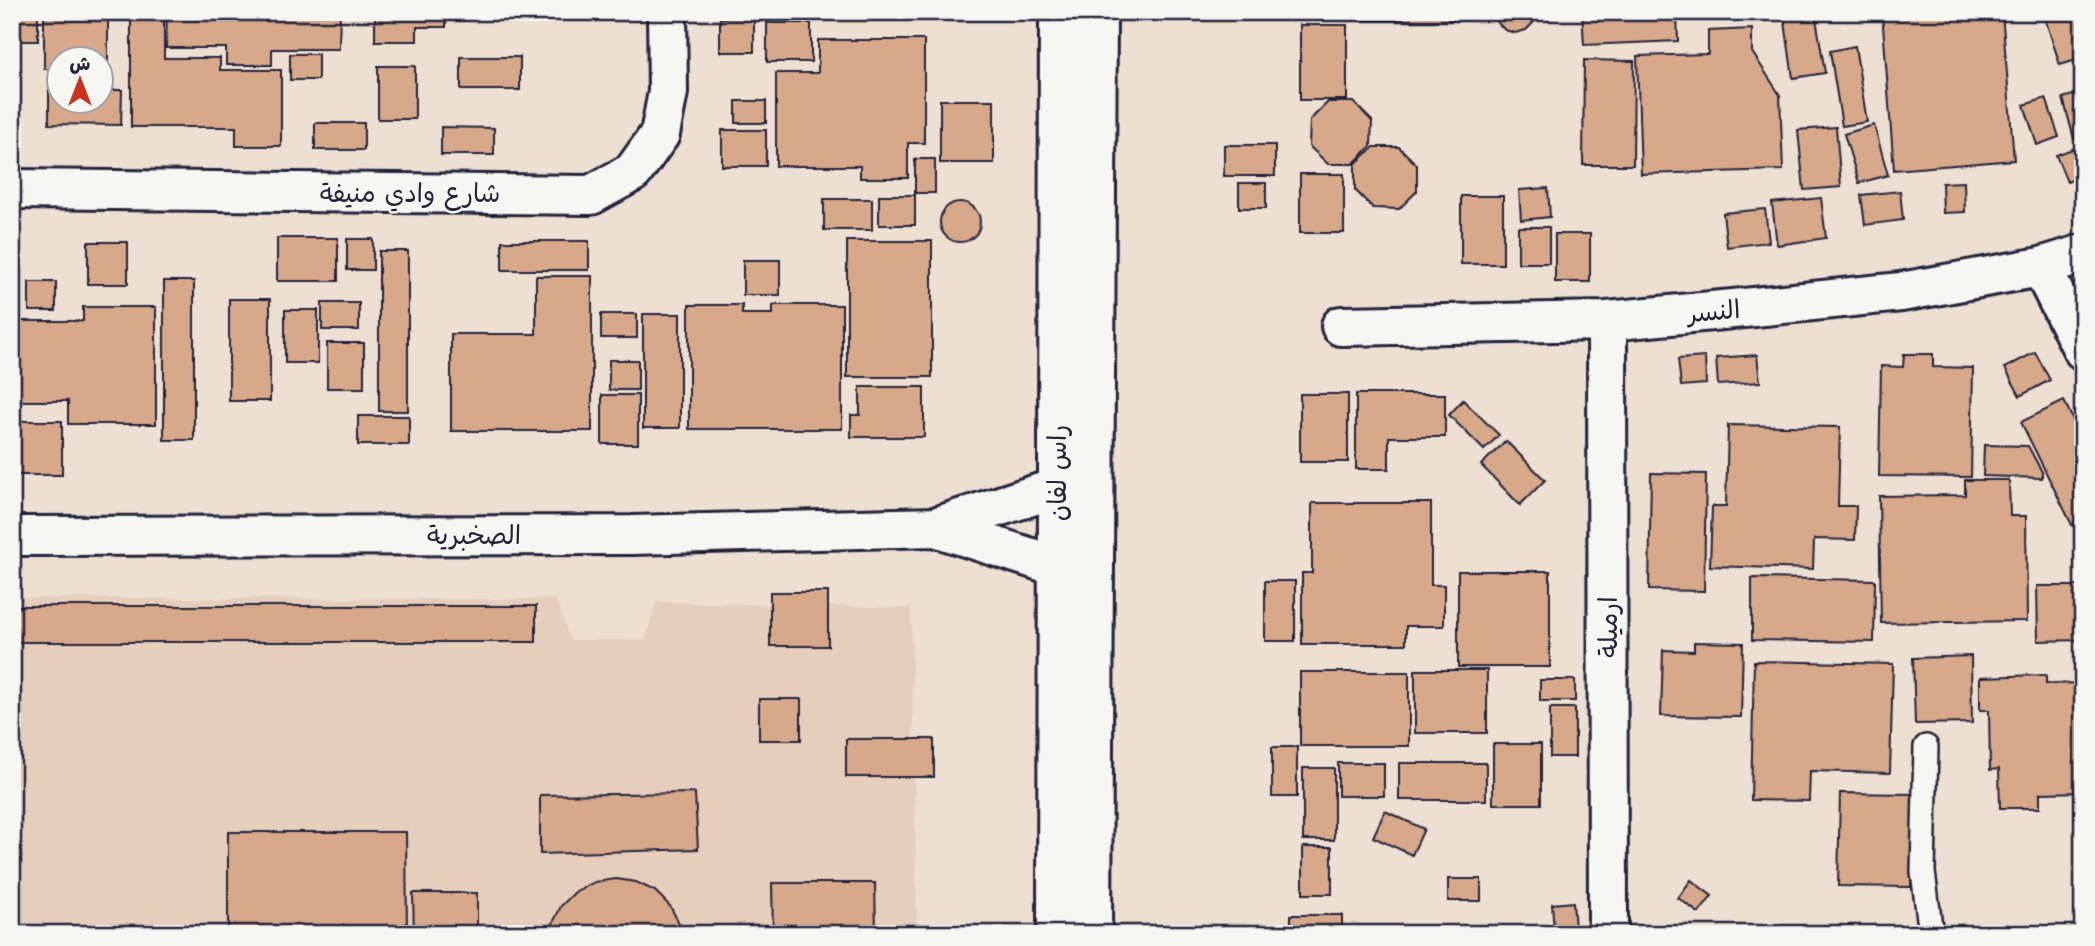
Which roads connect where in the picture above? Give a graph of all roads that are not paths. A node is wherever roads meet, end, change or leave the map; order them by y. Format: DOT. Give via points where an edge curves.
graph roads {
  1 [pos="667,12"];
  2 [pos="1059,12"];
  3 [pos="1097,12"];
  4 [pos="12,189"];
  5 [pos="2083,254"];
  6 [pos="2041,267"];
  7 [pos="1607,321"];
  8 [pos="1341,326"];
  9 [pos="2083,349"];
  10 [pos="1056,488"];
  11 [pos="935,527"];
  12 [pos="12,536"];
  13 [pos="1056,566"];
  14 [pos="1926,747"];
  15 [pos="1057,934"];
  16 [pos="1092,934"];
  17 [pos="1608,934"];
  18 [pos="1931,934"];
  1 -- 4 [label="street, شارع وادي منيفة" via="668,92 660,134 634,172 592,195"];
  2 -- 10 [label="street, راس لفان"];
  3 -- 16 [label="street, راس لفان"];
  5 -- 6 [label="street, النسر"];
  6 -- 7 [label="street, النسر" via="1901,292"];
  6 -- 9 [label="street"];
  7 -- 8 [label="street, النسر"];
  7 -- 17 [label="street, ارميلة"];
  10 -- 11 [label="street, الصخبرية"];
  10 -- 13 [label="street, راس لفان"];
  11 -- 12 [label="street, الصخبرية" via="632,535"];
  11 -- 13 [label="street, الصخبرية"];
  13 -- 15 [label="street, راس لفان"];
  14 -- 18 [label="lane" via="1923,872"];
}
